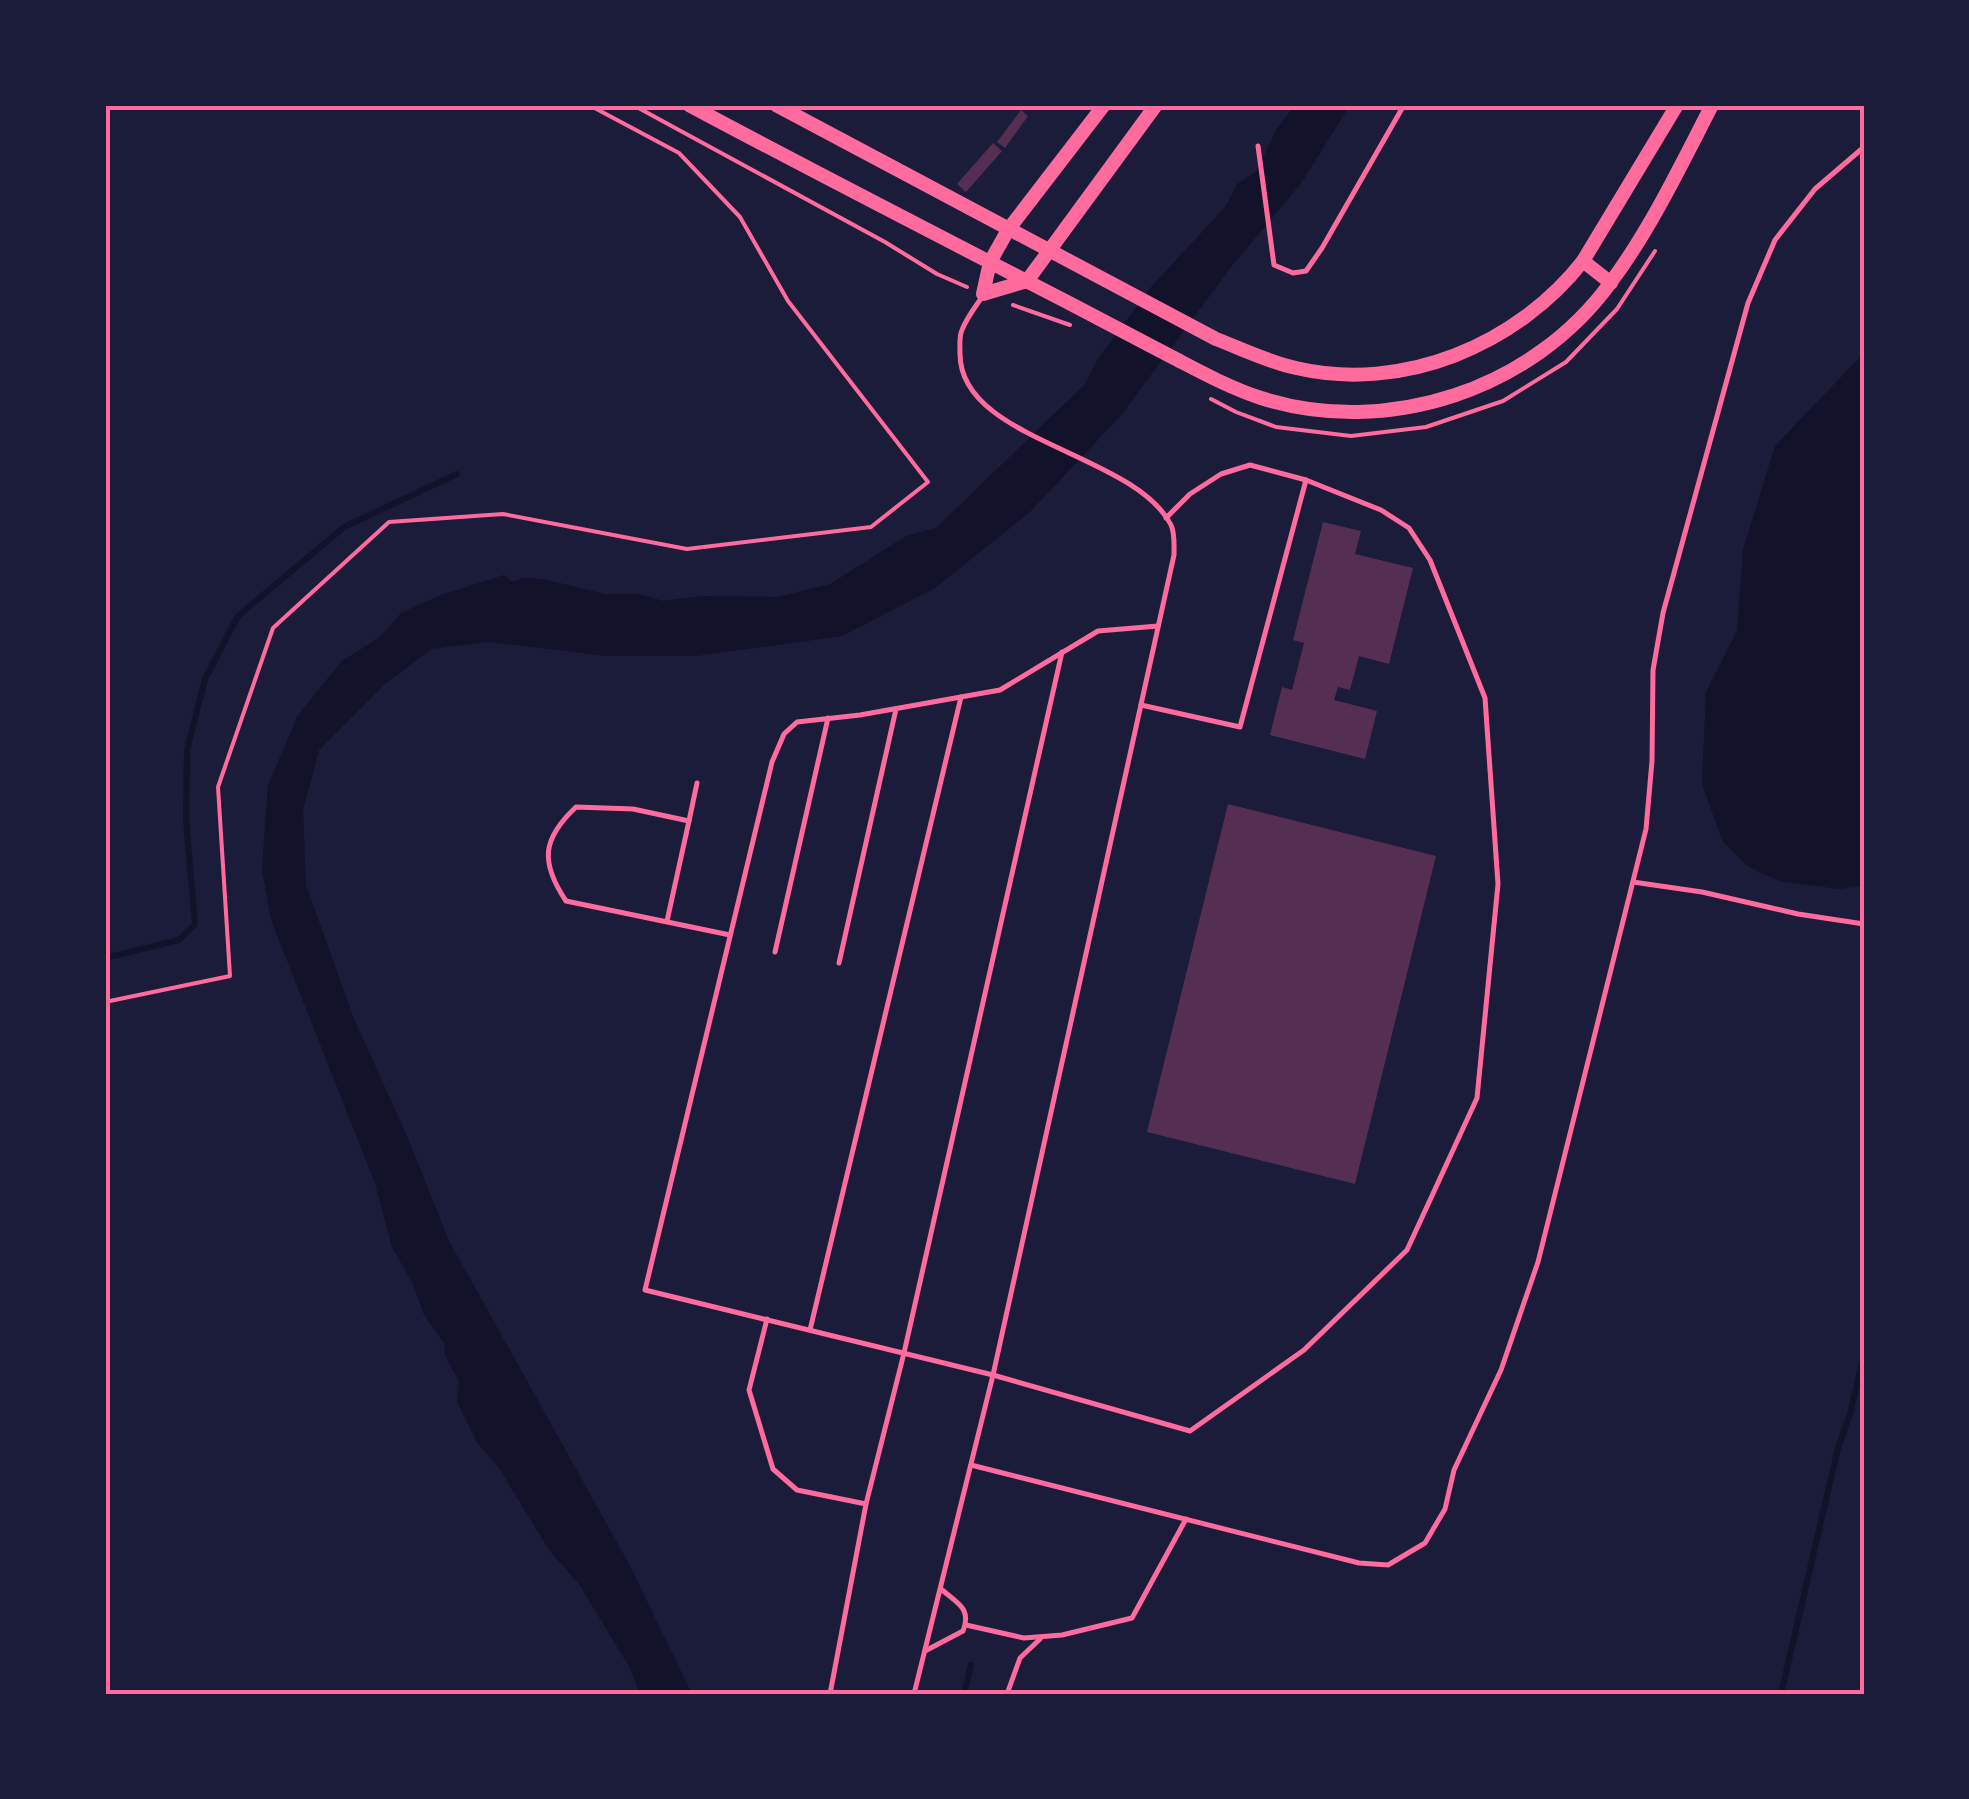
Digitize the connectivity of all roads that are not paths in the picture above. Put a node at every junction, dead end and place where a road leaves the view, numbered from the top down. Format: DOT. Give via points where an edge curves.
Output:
graph roads {
  1 [pos="688,105"];
  2 [pos="776,105"];
  3 [pos="1104,105"];
  4 [pos="1156,105"];
  5 [pos="1404,105"];
  6 [pos="1677,105"];
  7 [pos="1712,105"];
  8 [pos="1258,146"];
  9 [pos="1864,147"];
  10 [pos="1008,230"];
  11 [pos="1050,252"];
  12 [pos="1584,261"];
  13 [pos="990,262"];
  14 [pos="1027,281"];
  15 [pos="1611,283"];
  16 [pos="983,294"];
  17 [pos="1306,480"];
  18 [pos="1166,518"];
  19 [pos="1158,626"];
  20 [pos="1062,652"];
  21 [pos="960,697"];
  22 [pos="1141,705"];
  23 [pos="896,708"];
  24 [pos="828,718"];
  25 [pos="697,783"];
  26 [pos="689,821"];
  27 [pos="1632,882"];
  28 [pos="667,921"];
  29 [pos="1864,924"];
  30 [pos="730,934"];
  31 [pos="775,952"];
  32 [pos="839,963"];
  33 [pos="767,1319"];
  34 [pos="810,1330"];
  35 [pos="904,1353"];
  36 [pos="993,1375"];
  37 [pos="970,1465"];
  38 [pos="866,1504"];
  39 [pos="1186,1519"];
  40 [pos="940,1589"];
  41 [pos="966,1625"];
  42 [pos="1042,1636"];
  43 [pos="925,1651"];
  44 [pos="830,1694"];
  45 [pos="914,1694"];
  46 [pos="1007,1694"];
  1 -- 13 [label="main road"];
  2 -- 10 [label="main road"];
  3 -- 10 [label="main road"];
  4 -- 11 [label="main road"];
  5 -- 8 [label="lane" via="1306,271 1274,265"];
  6 -- 12 [label="main road"];
  7 -- 15 [label="main road"];
  9 -- 27 [label="lane" via="1815,189 1775,240 1748,302 1663,613 1653,670 1646,829"];
  10 -- 11 [label="main road"];
  10 -- 13 [label="main road"];
  11 -- 12 [label="main road" via="1216,340 1324,372 1418,367 1478,346 1538,309"];
  11 -- 14 [label="main road"];
  12 -- 15 [label="main road"];
  13 -- 14 [label="main road"];
  13 -- 16 [label="main road"];
  14 -- 15 [label="main road" via="1196,370 1258,397 1321,411 1389,410 1461,394 1562,336"];
  14 -- 16 [label="main road"];
  16 -- 18 [label="lane" via="960,332 960,367 976,398 1123,480"];
  17 -- 18 [label="lane" via="1250,465 1221,474"];
  17 -- 22 [label="lane" via="1240,727"];
  17 -- 36 [label="lane" via="1409,528 1430,560 1484,698 1498,884 1477,1098 1408,1250 1304,1350 1190,1431"];
  18 -- 19 [label="lane" via="1174,555"];
  19 -- 20 [label="lane" via="1098,631"];
  19 -- 22 [label="lane"];
  20 -- 21 [label="lane" via="1000,690"];
  20 -- 35 [label="lane"];
  21 -- 23 [label="lane"];
  21 -- 34 [label="lane"];
  22 -- 36 [label="lane"];
  23 -- 24 [label="lane"];
  23 -- 32 [label="lane"];
  24 -- 30 [label="lane" via="798,722 784,734"];
  24 -- 31 [label="lane"];
  25 -- 26 [label="lane"];
  26 -- 28 [label="lane"];
  26 -- 28 [label="lane" via="633,809 576,807 547,850 552,881 566,901"];
  27 -- 29 [label="lane"];
  27 -- 39 [label="lane" via="1538,1262 1501,1370 1425,1543 1388,1566"];
  28 -- 30 [label="lane"];
  30 -- 33 [label="lane" via="645,1290"];
  33 -- 34 [label="lane"];
  33 -- 38 [label="lane" via="749,1390 773,1469 797,1490"];
  34 -- 35 [label="lane"];
  35 -- 36 [label="lane"];
  35 -- 38 [label="lane"];
  36 -- 37 [label="lane"];
  37 -- 39 [label="lane"];
  37 -- 40 [label="lane"];
  38 -- 44 [label="lane"];
  39 -- 42 [label="lane" via="1132,1618"];
  40 -- 41 [label="lane" via="964,1609"];
  40 -- 43 [label="lane"];
  41 -- 42 [label="lane"];
  41 -- 43 [label="lane"];
  42 -- 46 [label="lane" via="1020,1658"];
  43 -- 45 [label="lane"];
}
